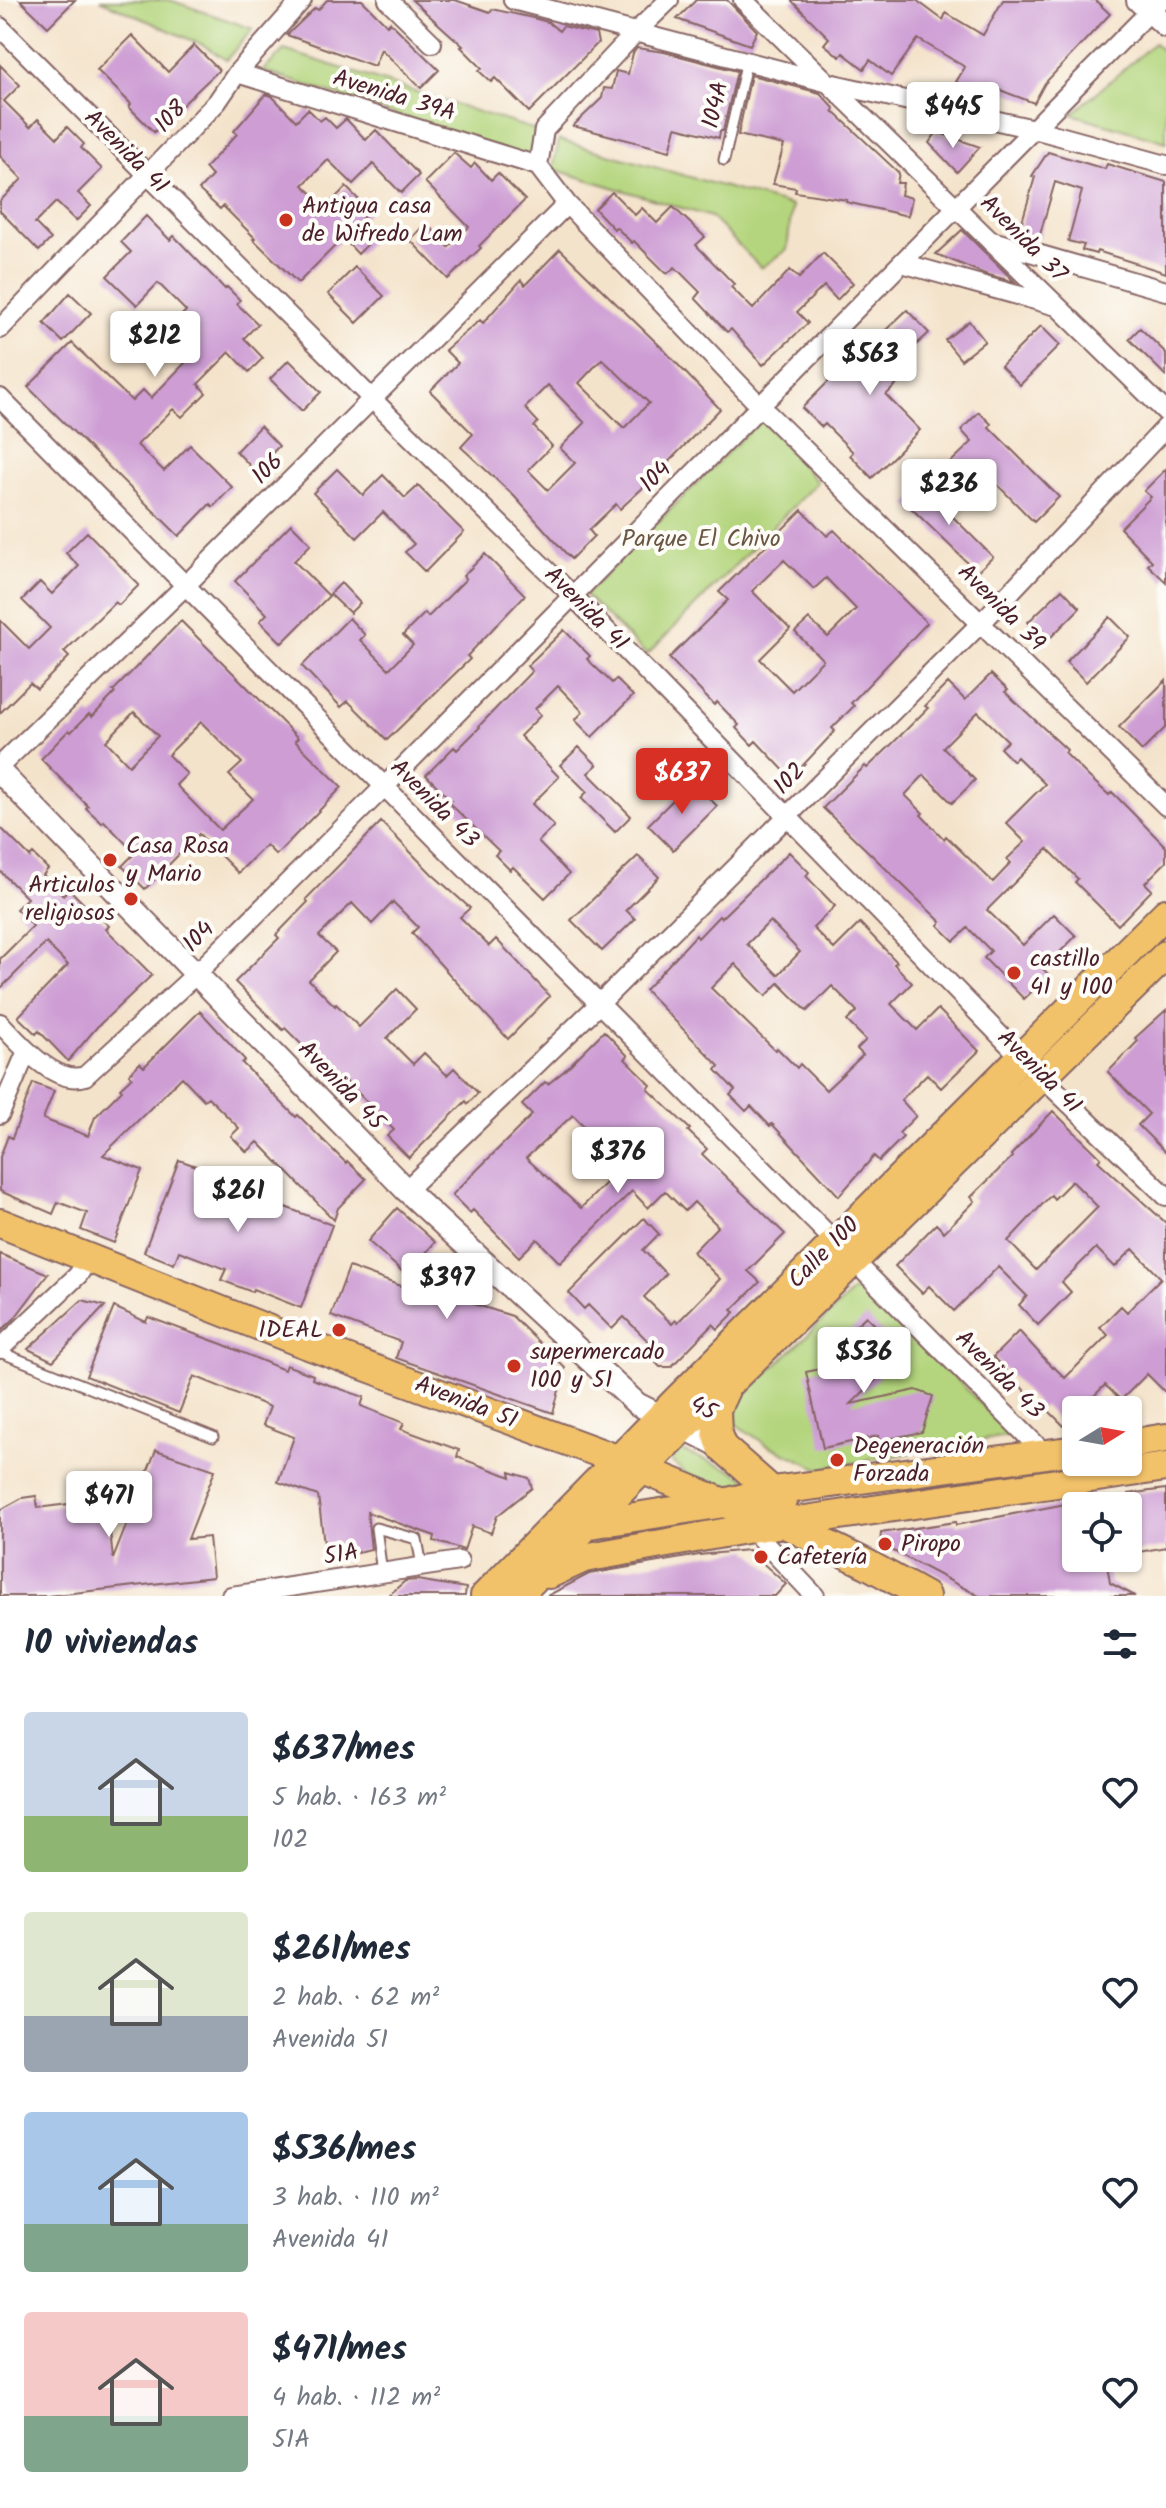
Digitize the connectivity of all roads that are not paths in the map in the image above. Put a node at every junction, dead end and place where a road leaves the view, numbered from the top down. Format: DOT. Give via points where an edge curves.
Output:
graph roads {
  1 [pos="302,0"];
  2 [pos="388,0"];
  3 [pos="513,0"];
  4 [pos="669,0"];
  5 [pos="743,0"];
  6 [pos="1154,9"];
  7 [pos="0,27"];
  8 [pos="636,32"];
  9 [pos="432,43"];
  10 [pos="747,60"];
  11 [pos="237,73"];
  12 [pos="829,83"];
  13 [pos="1034,129"];
  14 [pos="724,160"];
  15 [pos="1166,165"];
  16 [pos="538,166"];
  17 [pos="149,174"];
  18 [pos="567,204"];
  19 [pos="957,207"];
  20 [pos="988,240"];
  21 [pos="902,263"];
  22 [pos="1166,291"];
  23 [pos="1055,305"];
  24 [pos="0,329"];
  25 [pos="0,398"];
  26 [pos="372,399"];
  27 [pos="760,406"];
  28 [pos="1166,412"];
  29 [pos="1166,427"];
  30 [pos="186,585"];
  31 [pos="573,596"];
  32 [pos="982,622"];
  33 [pos="0,769"];
  34 [pos="384,787"];
  35 [pos="1166,806"];
  36 [pos="788,815"];
  37 [pos="1166,913"];
  38 [pos="1166,955"];
  39 [pos="195,975"];
  40 [pos="598,1005"];
  41 [pos="0,1023"];
  42 [pos="27,1051"];
  43 [pos="1032,1067"];
  44 [pos="0,1114"];
  45 [pos="406,1190"];
  46 [pos="1166,1196"];
  47 [pos="0,1223"];
  48 [pos="843,1252"];
  49 [pos="89,1258"];
  50 [pos="0,1351"];
  51 [pos="728,1386"];
  52 [pos="672,1423"];
  53 [pos="213,1437"];
  54 [pos="558,1438"];
  55 [pos="1165,1438"];
  56 [pos="1142,1442"];
  57 [pos="728,1451"];
  58 [pos="1062,1452"];
  59 [pos="1045,1454"];
  60 [pos="631,1465"];
  61 [pos="1166,1467"];
  62 [pos="841,1482"];
  63 [pos="772,1491"];
  64 [pos="724,1503"];
  65 [pos="896,1508"];
  66 [pos="794,1522"];
  67 [pos="588,1524"];
  68 [pos="751,1528"];
  69 [pos="548,1534"];
  70 [pos="459,1561"];
  71 [pos="867,1564"];
  72 [pos="422,1566"];
  73 [pos="382,1573"];
  74 [pos="519,1594"];
  75 [pos="231,1596"];
  76 [pos="485,1596"];
  77 [pos="815,1596"];
  78 [pos="925,1596"];
  1 -- 11 [label="street, 108"];
  2 -- 9 [label="street"];
  3 -- 8 [label="street"];
  4 -- 8 [label="street"];
  5 -- 12 [label="street, Avenida 37"];
  6 -- 13 [label="street, 104"];
  7 -- 17 [label="street, Avenida 41"];
  8 -- 10 [label="street"];
  8 -- 16 [label="street" via="544,130"];
  10 -- 12 [label="street"];
  10 -- 14 [label="lane, 104A"];
  11 -- 16 [label="street, Avenida 39A"];
  11 -- 17 [label="street, 108"];
  12 -- 13 [label="street"];
  12 -- 19 [label="street, Avenida 37"];
  13 -- 15 [label="street"];
  13 -- 19 [label="street, 104"];
  16 -- 18 [label="street, Avenida 39"];
  17 -- 24 [label="street, 108"];
  17 -- 26 [label="street, Avenida 41"];
  18 -- 26 [label="street, 106"];
  18 -- 27 [label="street, Avenida 39"];
  19 -- 20 [label="street, Avenida 37"];
  19 -- 21 [label="street, 104"];
  20 -- 22 [label="street"];
  20 -- 23 [label="street, Avenida 37"];
  21 -- 23 [label="street"];
  21 -- 27 [label="street, 104"];
  23 -- 28 [label="street, Avenida 37"];
  25 -- 30 [label="street, Avenida 43"];
  26 -- 30 [label="street, 106"];
  26 -- 31 [label="street, Avenida 41"];
  27 -- 31 [label="street, 104"];
  27 -- 32 [label="street, Avenida 39"];
  29 -- 32 [label="street, 102"];
  30 -- 33 [label="street, 106"];
  30 -- 34 [label="street, Avenida 43"];
  31 -- 34 [label="street, 104"];
  31 -- 36 [label="street, Avenida 41"];
  32 -- 35 [label="street, Avenida 39"];
  32 -- 36 [label="street, 102"];
  33 -- 39 [label="street, Avenida 45"];
  34 -- 39 [label="street, 104"];
  34 -- 40 [label="street, Avenida 43"];
  36 -- 40 [label="street, 102"];
  36 -- 43 [label="street, Avenida 41"];
  37 -- 43 [label="main road, Calle 100"];
  38 -- 43 [label="main road, Calle 100"];
  39 -- 42 [label="street, 104" via="85,1076 61,1077"];
  39 -- 45 [label="street, Avenida 45"];
  40 -- 45 [label="street, 102"];
  40 -- 48 [label="street, Avenida 43"];
  41 -- 42 [label="street"];
  42 -- 44 [label="street"];
  43 -- 46 [label="street, Avenida 41"];
  43 -- 48 [label="main road, Calle 100"];
  45 -- 52 [label="street, Avenida 45" via="637,1404"];
  47 -- 49 [label="main road, Avenida 51"];
  48 -- 51 [label="main road, Calle 100"];
  48 -- 52 [label="main road, Calle 100"];
  48 -- 59 [label="street, Avenida 43"];
  49 -- 50 [label="street"];
  49 -- 54 [label="main road, Avenida 51"];
  50 -- 53 [label="lane"];
  51 -- 52 [label="main road, Calle 100"];
  51 -- 57 [label="main road" via="716,1409 717,1434"];
  52 -- 57 [label="street, 45"];
  52 -- 60 [label="main road, Calle 100"];
  54 -- 60 [label="main road, Avenida 51"];
  54 -- 69 [label="main road" via="578,1465 581,1482"];
  55 -- 56 [label="main road"];
  57 -- 62 [label="main road" via="791,1474"];
  57 -- 63 [label="main road"];
  58 -- 59 [label="main road"];
  59 -- 62 [label="main road"];
  60 -- 64 [label="main road, Avenida 51"];
  60 -- 67 [label="main road, Calle 100"];
  60 -- 69 [label="main road, Calle 100"];
  61 -- 65 [label="main road"];
  62 -- 63 [label="main road"];
  63 -- 64 [label="main road"];
  63 -- 66 [label="main road"];
  64 -- 66 [label="main road, Avenida 51"];
  64 -- 67 [label="main road"];
  64 -- 68 [label="street"];
  65 -- 66 [label="main road"];
  65 -- 71 [label="main road" via="866,1528 861,1550"];
  66 -- 68 [label="main road"];
  66 -- 71 [label="main road, Avenida 51"];
  67 -- 69 [label="main road"];
  67 -- 74 [label="main road, Calle 100"];
  68 -- 74 [label="main road" via="584,1558"];
  68 -- 77 [label="street"];
  69 -- 76 [label="main road, Calle 100"];
  70 -- 72 [label="street, 51A"];
  71 -- 78 [label="main road, Avenida 51"];
  72 -- 73 [label="street, 51A"];
  72 -- 73 [label="lane" via="417,1539 376,1528"];
  73 -- 75 [label="street, 51A"];
}
